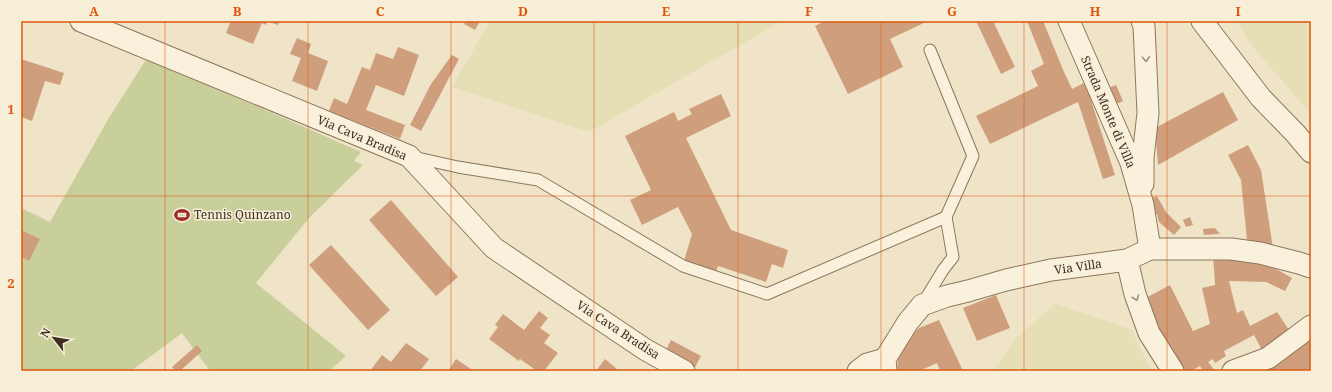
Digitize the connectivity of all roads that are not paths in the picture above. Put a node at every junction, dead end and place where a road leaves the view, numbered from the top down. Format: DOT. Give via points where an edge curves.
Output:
graph roads {
  1 [pos="81,21"];
  2 [pos="1069,21"];
  3 [pos="1142,21"];
  4 [pos="1202,21"];
  5 [pos="930,50"];
  6 [pos="1311,152"];
  7 [pos="409,156"];
  8 [pos="1143,205"];
  9 [pos="946,216"];
  10 [pos="1150,249"];
  11 [pos="1127,260"];
  12 [pos="1311,267"];
  13 [pos="922,305"];
  14 [pos="1311,326"];
  15 [pos="885,365"];
  16 [pos="684,371"];
  17 [pos="858,371"];
  18 [pos="1172,371"];
  19 [pos="1233,371"];
  1 -- 7 [label="street, Via Cava Bradisa"];
  2 -- 8 [label="street, Strada Monte di Villa" via="1131,163"];
  3 -- 8 [label="street, Strada Monte di Villa, one-way" via="1148,113 1143,158"];
  4 -- 6 [label="street" via="1261,98"];
  5 -- 9 [label="lane" via="973,156"];
  7 -- 9 [label="lane" via="538,180 683,266 768,294"];
  7 -- 16 [label="street, Via Cava Bradisa" via="494,248 646,350"];
  8 -- 10 [label="street, Strada Monte di Villa"];
  9 -- 13 [label="lane" via="953,257"];
  10 -- 11 [label="street, Via Villa"];
  10 -- 12 [label="street, Via Villa" via="1231,249 1260,253"];
  11 -- 13 [label="street, Via Villa" via="1050,270 947,296"];
  11 -- 18 [label="street, one-way" via="1135,294 1149,333"];
  13 -- 15 [label="street" via="908,322"];
  14 -- 19 [label="street" via="1268,358"];
  15 -- 17 [label="street" via="868,364"];
}
